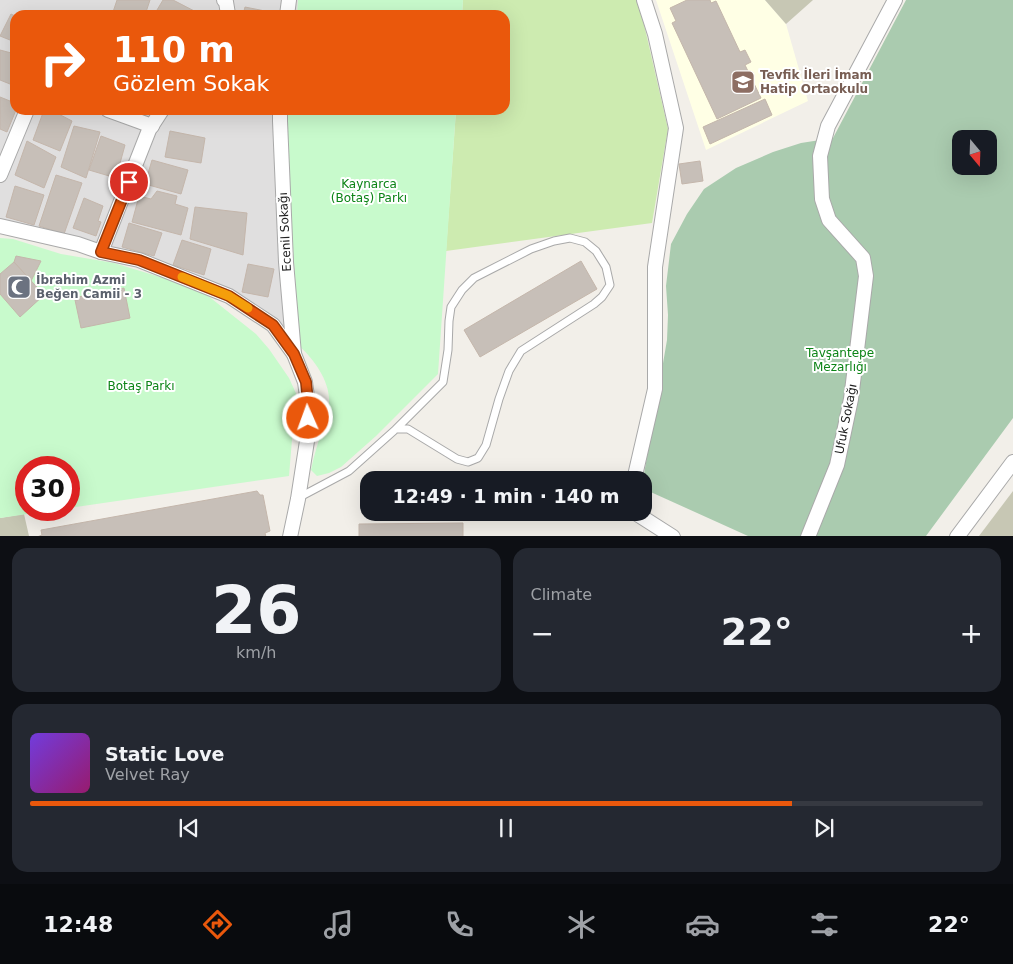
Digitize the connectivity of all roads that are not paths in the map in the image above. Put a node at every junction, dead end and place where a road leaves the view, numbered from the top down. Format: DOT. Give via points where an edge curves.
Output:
graph roads {
  1 [pos="644,0"];
  2 [pos="895,0"];
  3 [pos="25,115"];
  4 [pos="122,115"];
  5 [pos="159,115"];
  6 [pos="280,115"];
  7 [pos="152,126"];
  8 [pos="0,175"];
  9 [pos="0,226"];
  10 [pos="101,252"];
  11 [pos="294,354"];
  12 [pos="396,429"];
  13 [pos="1013,462"];
  14 [pos="636,471"];
  15 [pos="298,499"];
  16 [pos="649,521"];
  17 [pos="290,536"];
  18 [pos="673,536"];
  19 [pos="808,536"];
  20 [pos="957,536"];
  1 -- 14 [label="street" via="676,128 655,267 655,389"];
  2 -- 19 [label="street, Ufuk Sokağı" via="828,126 820,156 822,199 829,220 864,258 866,276 851,399 837,465"];
  3 -- 8 [label="street"];
  4 -- 7 [label="street"];
  5 -- 7 [label="street"];
  6 -- 11 [label="street, Ecenil Sokağı" via="286,262"];
  7 -- 10 [label="street"];
  9 -- 10 [label="street"];
  10 -- 11 [label="street" via="139,260 229,296 273,325"];
  11 -- 15 [label="street" via="306,382 309,411"];
  12 -- 12 [label="lane" via="408,429 457,459 468,462 478,458 486,445 509,371 520,351 594,304 610,285 606,266 596,251 585,242 570,238 554,241 474,278 451,307 442,382"];
  12 -- 15 [label="lane" via="349,470"];
  13 -- 20 [label="street"];
  15 -- 17 [label="street"];
  16 -- 18 [label="street"];
}
